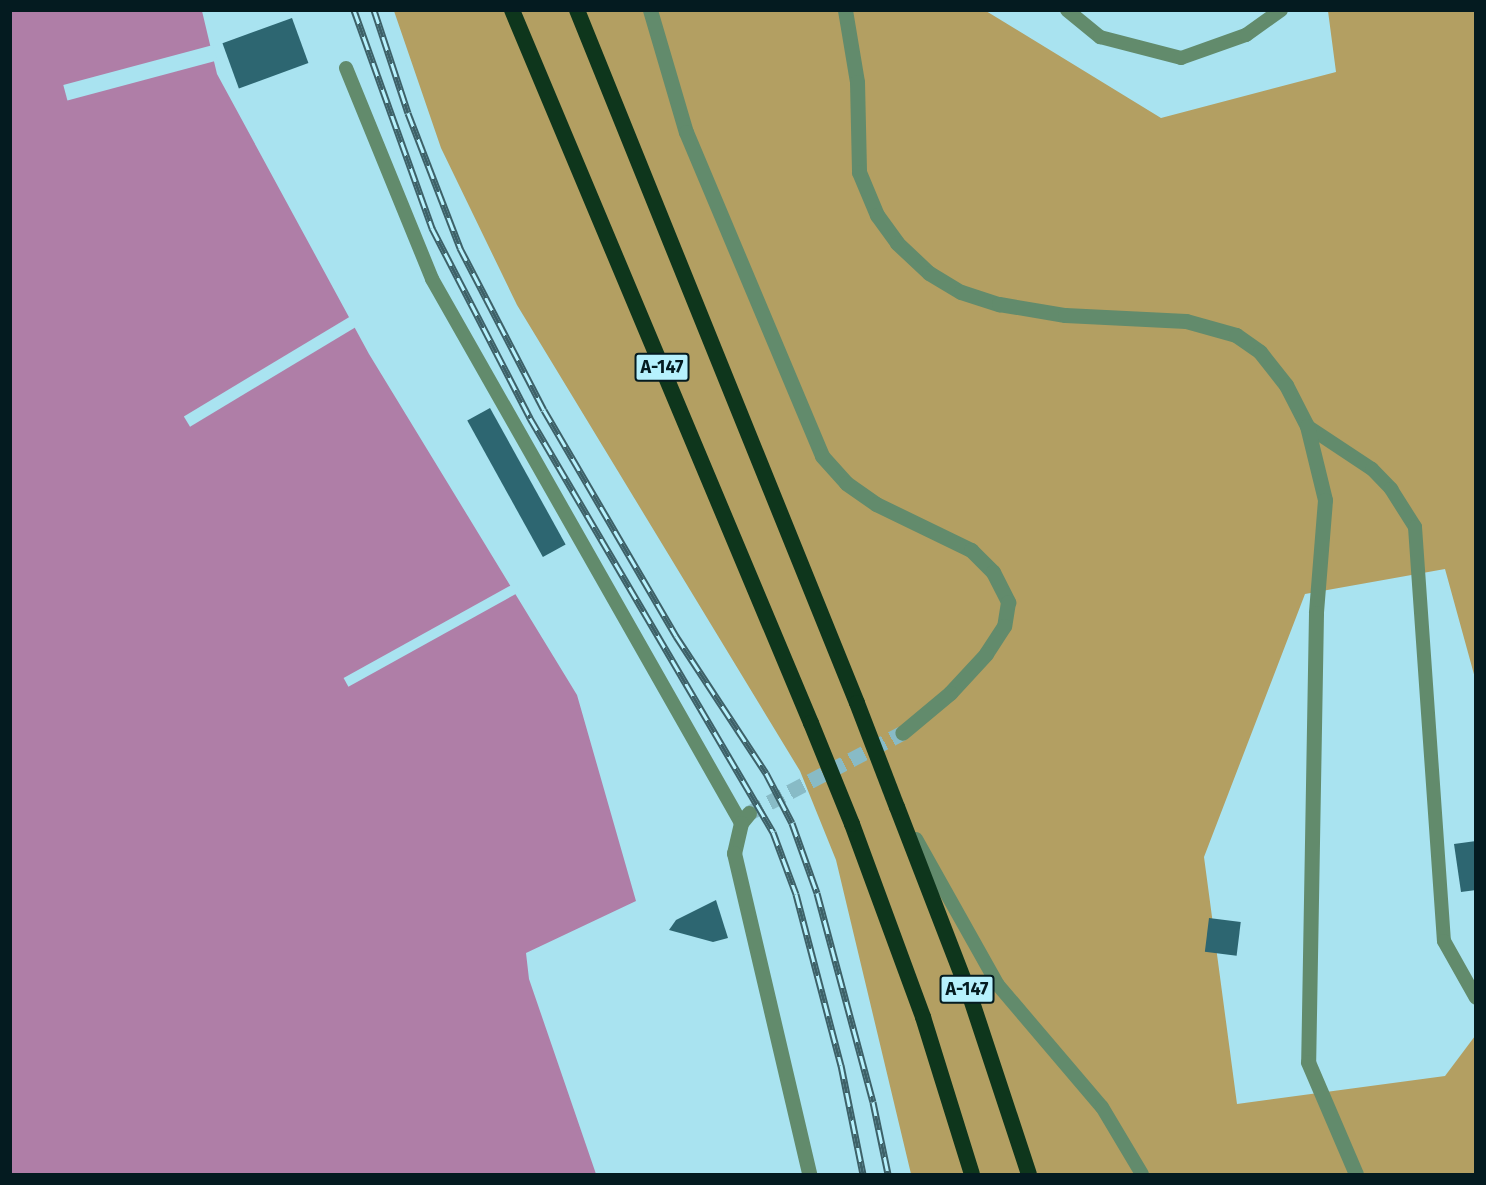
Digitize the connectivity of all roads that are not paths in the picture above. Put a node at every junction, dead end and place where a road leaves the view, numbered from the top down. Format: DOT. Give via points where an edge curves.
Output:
graph roads {
  1 [pos="512,10"];
  2 [pos="577,10"];
  3 [pos="650,10"];
  4 [pos="845,10"];
  5 [pos="1067,10"];
  6 [pos="1281,10"];
  7 [pos="346,68"];
  8 [pos="1307,426"];
  9 [pos="902,733"];
  10 [pos="897,807"];
  11 [pos="745,818"];
  12 [pos="1476,998"];
  13 [pos="809,1174"];
  14 [pos="972,1174"];
  15 [pos="1029,1174"];
  16 [pos="1142,1174"];
  17 [pos="1356,1174"];
  1 -- 14 [label="highway, А-147, bridge" via="852,824 923,1017"];
  2 -- 10 [label="highway, А-147, bridge"];
  3 -- 9 [label="street" via="686,132 822,456 846,483 876,504 971,550 993,572 1008,602 1004,626 986,654 950,693"];
  4 -- 8 [label="street" via="857,81 859,172 897,243 929,273 961,292 999,304 1065,315 1186,321 1236,335 1260,352 1280,377"];
  5 -- 6 [label="lane" via="1100,37 1181,58 1246,35"];
  7 -- 11 [label="lane" via="432,279"];
  8 -- 12 [label="lane" via="1372,469 1391,489 1415,527 1444,941"];
  8 -- 17 [label="street" via="1325,500 1316,613 1308,1062"];
  10 -- 15 [label="highway, А-147" via="970,999"];
  10 -- 16 [label="lane" via="998,985 1102,1107"];
  11 -- 13 [label="street" via="734,853"];
}
